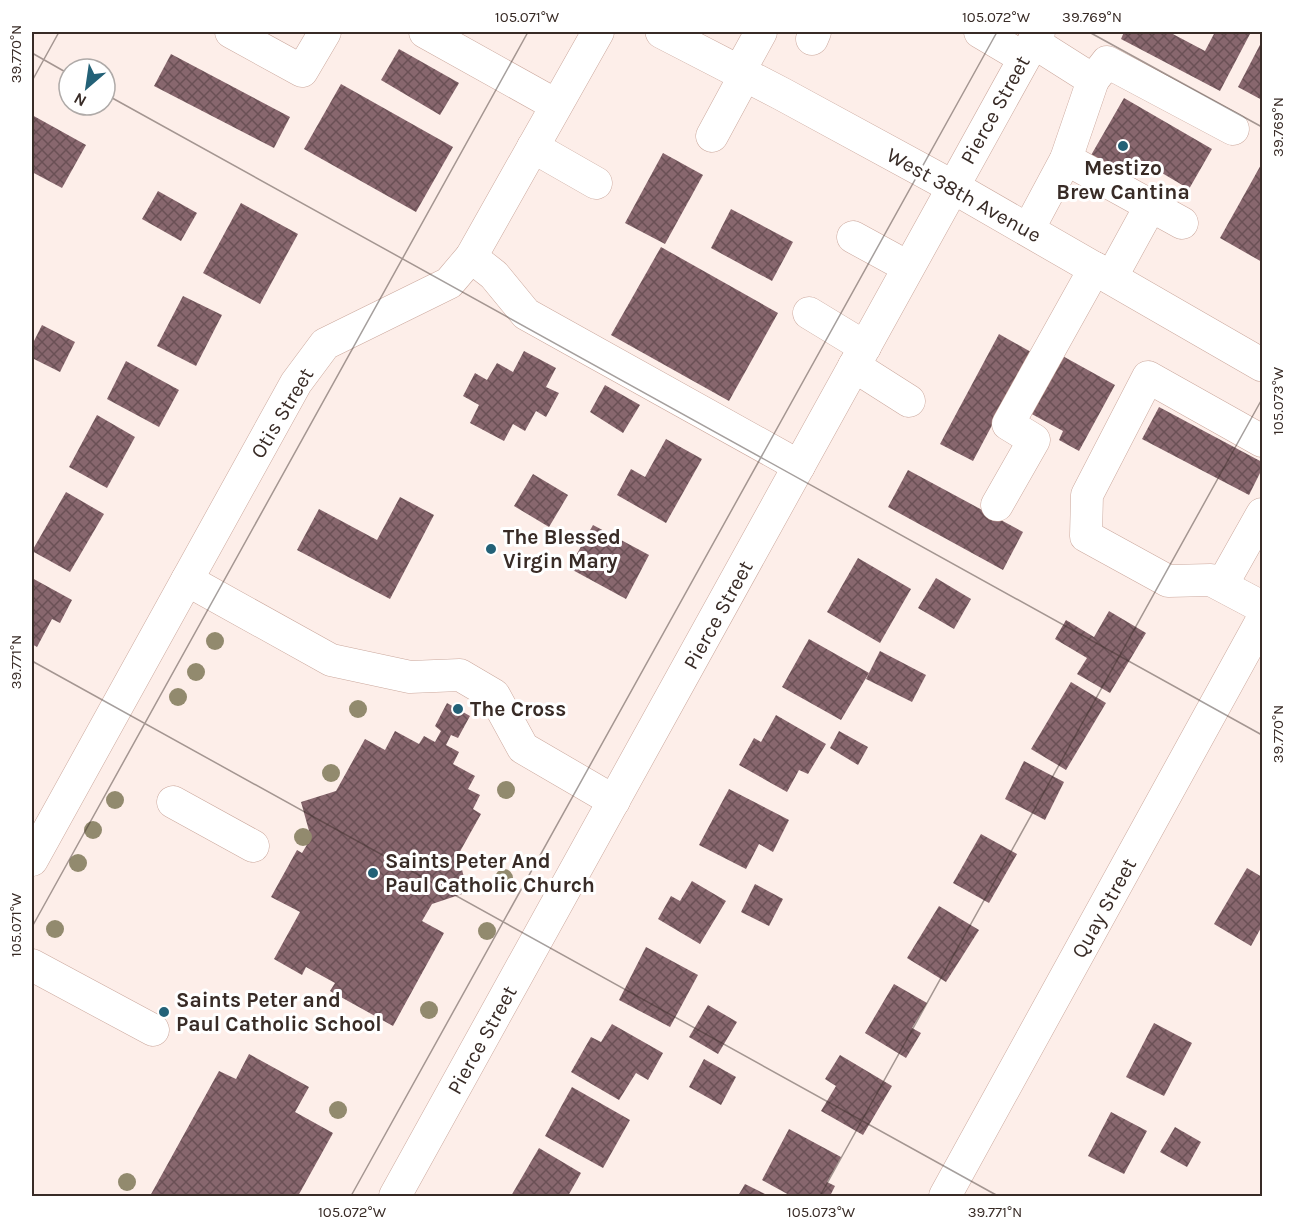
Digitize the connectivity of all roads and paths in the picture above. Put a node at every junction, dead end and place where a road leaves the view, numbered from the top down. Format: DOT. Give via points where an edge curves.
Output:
graph roads {
  1 [pos="231,32"];
  2 [pos="325,32"];
  3 [pos="425,32"];
  4 [pos="598,32"];
  5 [pos="662,32"];
  6 [pos="761,32"];
  7 [pos="980,32"];
  8 [pos="1032,44"];
  9 [pos="742,74"];
  10 [pos="1092,80"];
  11 [pos="556,105"];
  12 [pos="1233,129"];
  13 [pos="712,136"];
  14 [pos="533,147"];
  15 [pos="1066,159"];
  16 [pos="596,183"];
  17 [pos="953,187"];
  18 [pos="1151,206"];
  19 [pos="1182,223"];
  20 [pos="1028,230"];
  21 [pos="853,237"];
  22 [pos="471,257"];
  23 [pos="909,267"];
  24 [pos="1103,273"];
  25 [pos="809,313"];
  26 [pos="860,357"];
  27 [pos="1262,363"];
  28 [pos="909,401"];
  29 [pos="1259,430"];
  30 [pos="799,466"];
  31 [pos="997,505"];
  32 [pos="1263,514"];
  33 [pos="187,580"];
  34 [pos="1222,585"];
  35 [pos="1263,607"];
  36 [pos="1263,620"];
  37 [pos="614,801"];
  38 [pos="173,802"];
  39 [pos="252,846"];
  40 [pos="32,860"];
  41 [pos="32,964"];
  42 [pos="153,1030"];
  43 [pos="394,1197"];
  44 [pos="945,1197"];
  1 -- 2 [label="street" via="302,71"];
  3 -- 11 [label="street"];
  4 -- 11 [label="street, Otis Street"];
  5 -- 9 [label="main road, West 38th Avenue"];
  6 -- 9 [label="street"];
  7 -- 8 [label="street"];
  8 -- 10 [label="street"];
  8 -- 17 [label="street, Pierce Street"];
  9 -- 13 [label="street"];
  9 -- 17 [label="main road, West 38th Avenue"];
  10 -- 12 [label="street" via="1107,62"];
  10 -- 15 [label="street"];
  11 -- 14 [label="street, Otis Street"];
  14 -- 16 [label="street"];
  14 -- 22 [label="street, Otis Street"];
  15 -- 18 [label="street"];
  15 -- 20 [label="street"];
  17 -- 20 [label="main road, West 38th Avenue"];
  17 -- 23 [label="street, Pierce Street"];
  18 -- 19 [label="street"];
  18 -- 24 [label="street"];
  20 -- 24 [label="main road, West 38th Avenue"];
  21 -- 23 [label="street"];
  22 -- 30 [label="street" via="494,275 526,314"];
  22 -- 33 [label="street, Otis Street" via="449,283 325,344 296,383"];
  23 -- 26 [label="street, Pierce Street"];
  24 -- 27 [label="main road, West 38th Avenue"];
  24 -- 31 [label="street" via="1008,424 1034,440"];
  25 -- 26 [label="street"];
  26 -- 28 [label="street"];
  26 -- 30 [label="street, Pierce Street"];
  29 -- 34 [label="street" via="1148,377 1087,495 1086,536 1168,581 1211,580"];
  30 -- 37 [label="street, Pierce Street"];
  32 -- 34 [label="street"];
  33 -- 37 [label="street" via="331,660 410,677 460,675 494,695 523,748"];
  33 -- 40 [label="street, Otis Street"];
  34 -- 35 [label="street"];
  36 -- 44 [label="street, Quay Street"];
  37 -- 43 [label="street, Pierce Street"];
  38 -- 39 [label="street"];
  41 -- 42 [label="street"];
}
